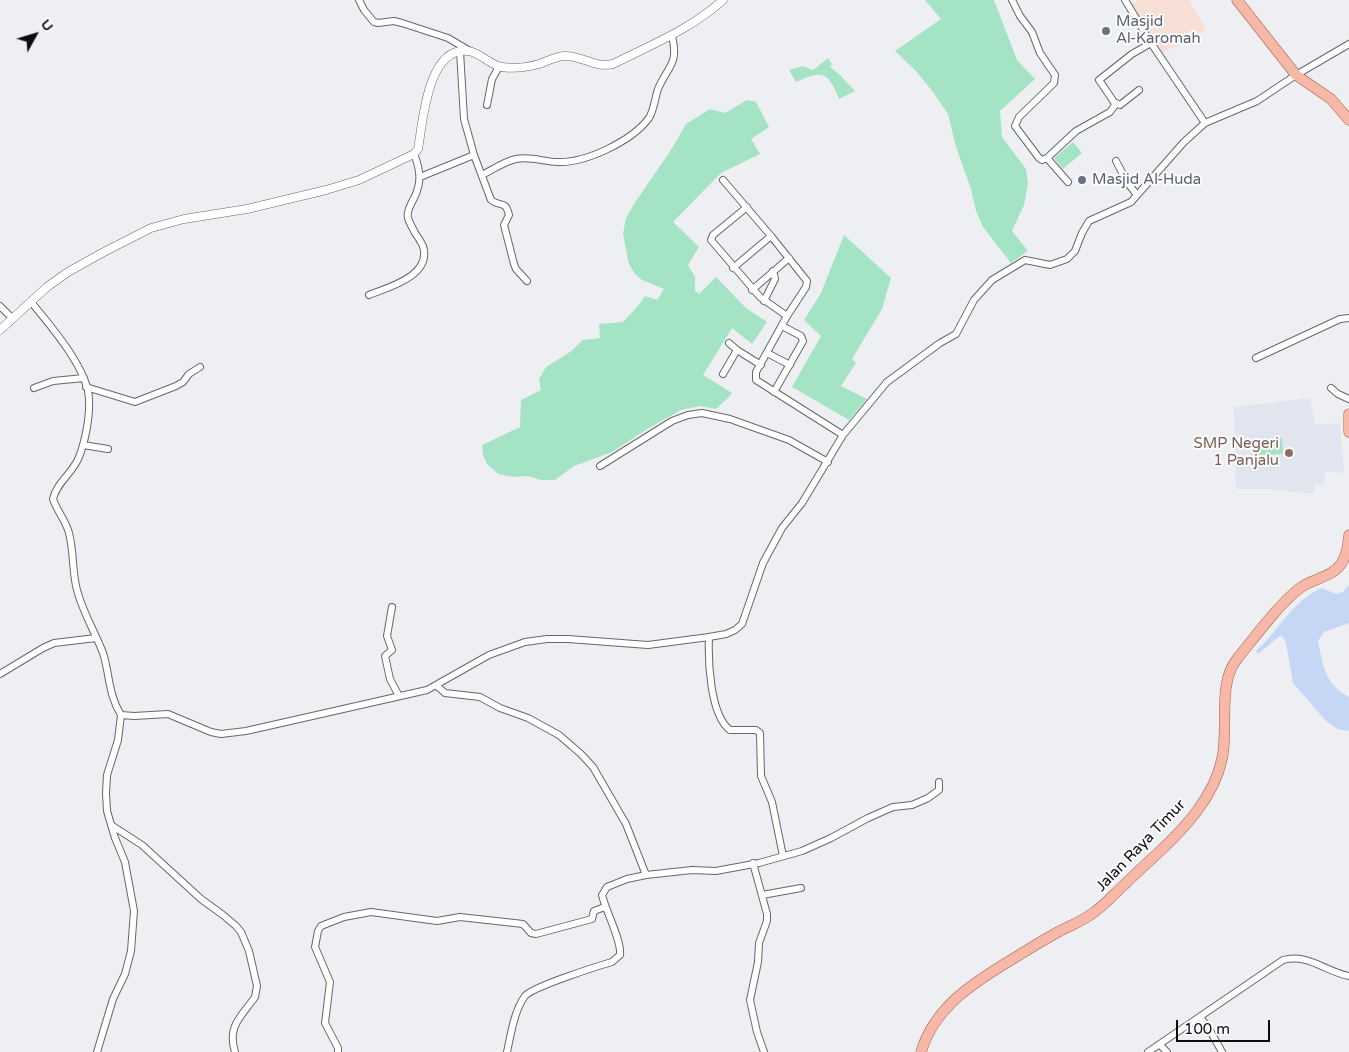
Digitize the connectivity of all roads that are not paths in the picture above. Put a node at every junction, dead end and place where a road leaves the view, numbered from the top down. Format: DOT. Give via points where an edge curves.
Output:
graph roads {
  1 [pos="359,0"];
  2 [pos="723,0"];
  3 [pos="1012,0"];
  4 [pos="1126,0"];
  5 [pos="1238,0"];
  6 [pos="669,37"];
  7 [pos="1151,43"];
  8 [pos="1349,44"];
  9 [pos="460,51"];
  10 [pos="470,51"];
  11 [pos="499,66"];
  12 [pos="1296,75"];
  13 [pos="1139,90"];
  14 [pos="1114,102"];
  15 [pos="487,105"];
  16 [pos="1349,120"];
  17 [pos="1205,123"];
  18 [pos="414,154"];
  19 [pos="474,155"];
  20 [pos="1047,158"];
  21 [pos="1116,161"];
  22 [pos="482,175"];
  23 [pos="420,177"];
  24 [pos="723,180"];
  25 [pos="1068,182"];
  26 [pos="1138,195"];
  27 [pos="746,207"];
  28 [pos="771,236"];
  29 [pos="789,258"];
  30 [pos="733,268"];
  31 [pos="773,271"];
  32 [pos="527,282"];
  33 [pos="752,290"];
  34 [pos="369,295"];
  35 [pos="764,301"];
  36 [pos="31,302"];
  37 [pos="0,306"];
  38 [pos="787,316"];
  39 [pos="12,318"];
  40 [pos="1349,318"];
  41 [pos="782,326"];
  42 [pos="0,330"];
  43 [pos="729,343"];
  44 [pos="737,350"];
  45 [pos="767,354"];
  46 [pos="1256,358"];
  47 [pos="760,365"];
  48 [pos="790,365"];
  49 [pos="200,367"];
  50 [pos="723,374"];
  51 [pos="84,378"];
  52 [pos="86,386"];
  53 [pos="34,388"];
  54 [pos="1330,388"];
  55 [pos="774,392"];
  56 [pos="1349,399"];
  57 [pos="1349,414"];
  58 [pos="1349,432"];
  59 [pos="843,435"];
  60 [pos="83,445"];
  61 [pos="108,449"];
  62 [pos="828,462"];
  63 [pos="600,466"];
  64 [pos="1349,535"];
  65 [pos="392,608"];
  66 [pos="709,637"];
  67 [pos="96,638"];
  68 [pos="0,674"];
  69 [pos="437,686"];
  70 [pos="400,696"];
  71 [pos="121,715"];
  72 [pos="939,782"];
  73 [pos="111,825"];
  74 [pos="783,856"];
  75 [pos="753,863"];
  76 [pos="646,875"];
  77 [pos="802,888"];
  78 [pos="762,895"];
  79 [pos="605,907"];
  80 [pos="1349,976"];
  81 [pos="1200,1017"];
  82 [pos="1160,1044"];
  83 [pos="97,1052"];
  84 [pos="235,1052"];
  85 [pos="338,1052"];
  86 [pos="507,1052"];
  87 [pos="764,1052"];
  88 [pos="921,1052"];
  89 [pos="1148,1052"];
  90 [pos="1166,1052"];
  91 [pos="1222,1052"];
  1 -- 10 [label="street" via="378,24 402,23 448,38"];
  2 -- 6 [label="street"];
  3 -- 20 [label="street" via="1055,75 1054,83 1015,122 1039,158"];
  4 -- 7 [label="street"];
  5 -- 12 [label="main road"];
  6 -- 11 [label="street" via="613,64 602,66 564,56 517,68"];
  6 -- 22 [label="street" via="675,51 674,61 659,87 650,116 620,143 580,160 516,159"];
  7 -- 14 [label="street" via="1099,80"];
  7 -- 17 [label="street"];
  8 -- 12 [label="street"];
  9 -- 10 [label="street"];
  9 -- 18 [label="street" via="449,56 436,72 426,99 418,150"];
  9 -- 19 [label="street" via="464,119"];
  10 -- 11 [label="street"];
  11 -- 15 [label="street" via="492,79"];
  12 -- 16 [label="main road" via="1331,99"];
  12 -- 17 [label="street" via="1257,101"];
  13 -- 14 [label="street" via="1121,105"];
  14 -- 20 [label="street" via="1110,112 1076,131"];
  17 -- 26 [label="street"];
  18 -- 23 [label="street"];
  18 -- 36 [label="street" via="359,180 326,190 151,228 68,272"];
  19 -- 22 [label="street"];
  19 -- 23 [label="street"];
  20 -- 25 [label="street"];
  21 -- 26 [label="street" via="1126,182"];
  22 -- 32 [label="street" via="491,200 507,208 509,215 504,225 514,264"];
  23 -- 34 [label="street" via="418,190 407,213 423,247 423,261 409,278"];
  24 -- 27 [label="street"];
  26 -- 59 [label="street" via="1127,204 1090,221 1075,251 1064,261 1050,265 1025,260 992,280 974,300 956,334 887,382"];
  27 -- 28 [label="street"];
  27 -- 30 [label="street" via="711,238"];
  28 -- 29 [label="street"];
  28 -- 30 [label="street"];
  29 -- 31 [label="street"];
  29 -- 38 [label="street" via="807,284"];
  30 -- 33 [label="street"];
  31 -- 33 [label="street"];
  31 -- 35 [label="street" via="775,279"];
  33 -- 35 [label="street"];
  35 -- 38 [label="street"];
  36 -- 39 [label="street"];
  36 -- 51 [label="street" via="73,357"];
  37 -- 39 [label="street"];
  38 -- 41 [label="street"];
  39 -- 42 [label="street"];
  40 -- 46 [label="street" via="1340,319"];
  41 -- 45 [label="street"];
  41 -- 48 [label="street" via="803,338"];
  43 -- 44 [label="street"];
  44 -- 47 [label="street"];
  44 -- 50 [label="street"];
  45 -- 47 [label="street"];
  45 -- 48 [label="street"];
  47 -- 55 [label="street" via="756,380"];
  48 -- 55 [label="street"];
  49 -- 52 [label="street" via="179,384 135,402"];
  51 -- 52 [label="street"];
  51 -- 53 [label="street" via="53,381"];
  52 -- 60 [label="street" via="90,400"];
  54 -- 56 [label="street"];
  55 -- 59 [label="street"];
  57 -- 58 [label="main road"];
  59 -- 62 [label="street"];
  60 -- 61 [label="street"];
  60 -- 67 [label="street" via="74,468 58,486 53,499 66,523 76,590"];
  62 -- 63 [label="street" via="790,440 702,413 672,421"];
  62 -- 66 [label="street" via="782,528 763,563 742,624 735,630"];
  64 -- 88 [label="main road, Jalan Raya Timur" via="1348,546 1335,571 1298,589 1235,662 1226,684 1222,759 1213,786 1186,824 1092,914 976,981 934,1023"];
  65 -- 70 [label="street" via="388,636 392,650 385,656 390,679"];
  66 -- 69 [label="street" via="648,645 568,639 525,642 489,655"];
  66 -- 74 [label="street" via="713,694 724,724 730,730 756,730 760,733 761,776 772,802"];
  67 -- 68 [label="street" via="54,643"];
  67 -- 71 [label="street" via="105,661 111,693"];
  69 -- 70 [label="street"];
  69 -- 76 [label="street" via="445,693 480,697 528,718 559,736 581,754 593,767 626,824"];
  70 -- 71 [label="street" via="232,734 212,732 168,714"];
  71 -- 73 [label="street" via="106,785"];
  72 -- 74 [label="street" via="939,790 928,798 887,810 802,851"];
  73 -- 83 [label="street" via="125,862 134,911 127,967 113,999"];
  73 -- 84 [label="street" via="142,845 179,881 241,932 257,986 255,997 232,1030"];
  74 -- 75 [label="street"];
  75 -- 76 [label="street" via="716,871"];
  75 -- 78 [label="street"];
  76 -- 79 [label="street" via="607,887 602,893"];
  77 -- 78 [label="street"];
  78 -- 87 [label="street" via="767,921 759,943 750,1000"];
  79 -- 85 [label="street" via="594,911 592,919 536,934 524,924 460,917 437,921 376,912 324,924 318,931 316,950 330,982 325,1023"];
  79 -- 86 [label="street" via="620,955 612,962 526,994"];
  80 -- 81 [label="street" via="1316,963 1290,958"];
  81 -- 82 [label="street"];
  81 -- 91 [label="street"];
  82 -- 89 [label="street"];
  82 -- 90 [label="street"];
}
